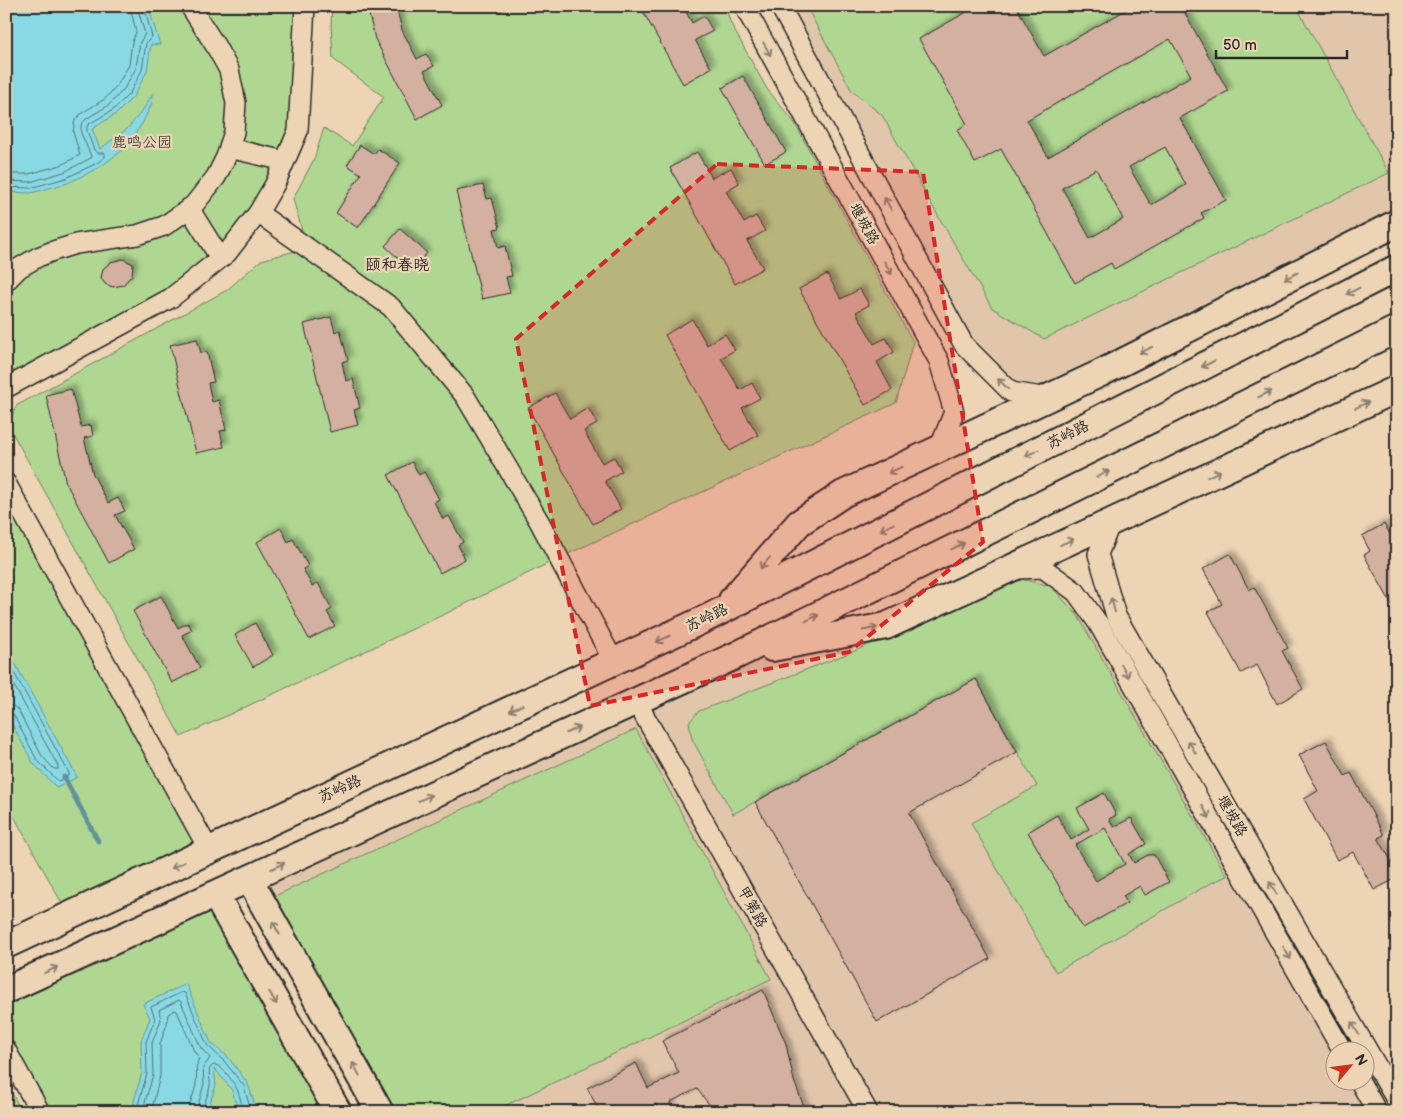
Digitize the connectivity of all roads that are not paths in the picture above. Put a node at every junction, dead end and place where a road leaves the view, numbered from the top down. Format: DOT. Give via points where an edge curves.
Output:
graph roads {
  1 [pos="190,6"];
  2 [pos="304,6"];
  3 [pos="744,6"];
  4 [pos="780,6"];
  5 [pos="229,148"];
  6 [pos="285,162"];
  7 [pos="189,208"];
  8 [pos="258,213"];
  9 [pos="1397,223"];
  10 [pos="220,258"];
  11 [pos="1397,268"];
  12 [pos="6,281"];
  13 [pos="1397,329"];
  14 [pos="6,388"];
  15 [pos="1397,389"];
  16 [pos="1048,398"];
  17 [pos="939,449"];
  18 [pos="6,482"];
  19 [pos="1111,522"];
  20 [pos="1006,570"];
  21 [pos="707,618"];
  22 [pos="737,655"];
  23 [pos="614,662"];
  24 [pos="636,701"];
  25 [pos="209,850"];
  26 [pos="249,879"];
  27 [pos="215,894"];
  28 [pos="6,945"];
  29 [pos="6,990"];
  30 [pos="1336,1040"];
  31 [pos="6,1050"];
  32 [pos="1365,1090"];
  33 [pos="1397,1101"];
  34 [pos="40,1112"];
  35 [pos="338,1112"];
  36 [pos="380,1112"];
  37 [pos="868,1112"];
  38 [pos="1377,1112"];
  1 -- 5 [label="street" via="228,70 236,103"];
  2 -- 6 [label="street" via="298,131"];
  3 -- 17 [label="street, 堰坡路, one-way" via="939,360 954,412"];
  16 -- 4 [label="street, 堰坡路, one-way" via="1011,392 964,345"];
  5 -- 6 [label="street"];
  5 -- 7 [label="street" via="216,177"];
  6 -- 8 [label="street"];
  7 -- 10 [label="street"];
  7 -- 12 [label="street" via="164,226 137,235 76,244 53,251 19,268"];
  8 -- 10 [label="street"];
  8 -- 23 [label="street" via="391,307 465,396 539,521"];
  9 -- 16 [label="main road, one-way"];
  10 -- 14 [label="street" via="171,298"];
  11 -- 21 [label="main road, 苏岭路, one-way"];
  22 -- 13 [label="main road, one-way"];
  19 -- 15 [label="main road, one-way"];
  16 -- 17 [label="main road"];
  17 -- 21 [label="main road, one-way" via="843,494 799,523 729,604"];
  18 -- 25 [label="street"];
  20 -- 19 [label="main road, one-way"];
  33 -- 19 [label="street, 堰坡路, one-way" via="1116,616 1098,554"];
  22 -- 20 [label="main road, one-way" via="886,626"];
  20 -- 30 [label="street, 堰坡路, one-way" via="1043,568 1082,600"];
  21 -- 23 [label="main road, 苏岭路, one-way"];
  22 -- 24 [label="main road"];
  23 -- 25 [label="main road, 苏岭路, one-way"];
  26 -- 24 [label="main road, one-way"];
  24 -- 37 [label="street, 甲第路"];
  25 -- 28 [label="main road, 苏岭路, one-way"];
  26 -- 27 [label="main road"];
  36 -- 26 [label="main road, one-way"];
  29 -- 27 [label="main road, one-way"];
  27 -- 35 [label="main road, one-way"];
  31 -- 34 [label="street"];
  32 -- 38 [label="street"];
}
